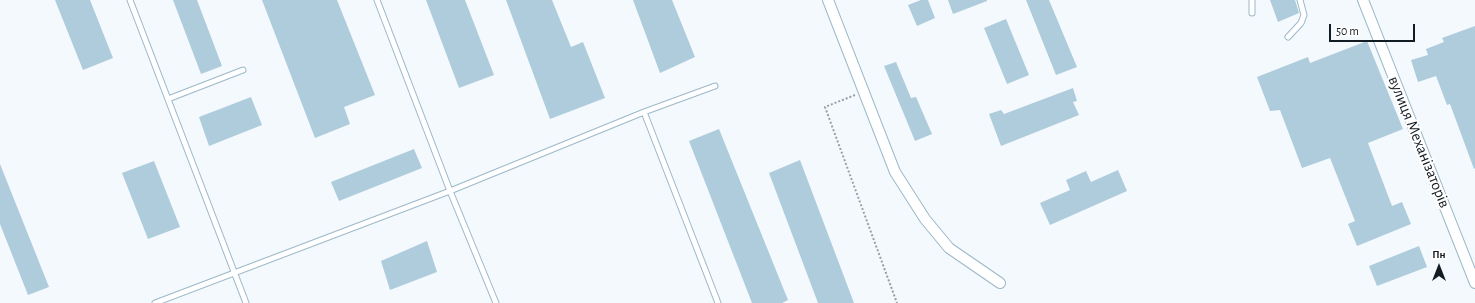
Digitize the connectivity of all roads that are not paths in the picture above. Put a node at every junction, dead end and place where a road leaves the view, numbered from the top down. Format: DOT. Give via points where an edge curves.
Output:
graph roads {
  1 [pos="130,0"];
  2 [pos="377,0"];
  3 [pos="828,0"];
  4 [pos="1252,0"];
  5 [pos="1300,0"];
  6 [pos="1363,0"];
  7 [pos="1252,13"];
  8 [pos="1288,37"];
  9 [pos="243,70"];
  10 [pos="715,86"];
  11 [pos="168,99"];
  12 [pos="644,112"];
  13 [pos="450,191"];
  14 [pos="234,272"];
  15 [pos="1000,283"];
  16 [pos="1475,283"];
  17 [pos="155,303"];
  18 [pos="246,303"];
  19 [pos="496,303"];
  20 [pos="718,303"];
  1 -- 11 [label="lane"];
  2 -- 13 [label="lane"];
  3 -- 15 [label="street" via="895,172 925,219 948,248"];
  4 -- 7 [label="lane"];
  5 -- 8 [label="lane" via="1304,15 1301,23"];
  6 -- 16 [label="street, вулиця Механізаторів"];
  9 -- 11 [label="lane"];
  10 -- 12 [label="lane"];
  11 -- 14 [label="lane"];
  12 -- 13 [label="lane"];
  12 -- 20 [label="lane"];
  13 -- 14 [label="lane"];
  13 -- 19 [label="lane"];
  14 -- 17 [label="lane"];
  14 -- 18 [label="lane"];
}
